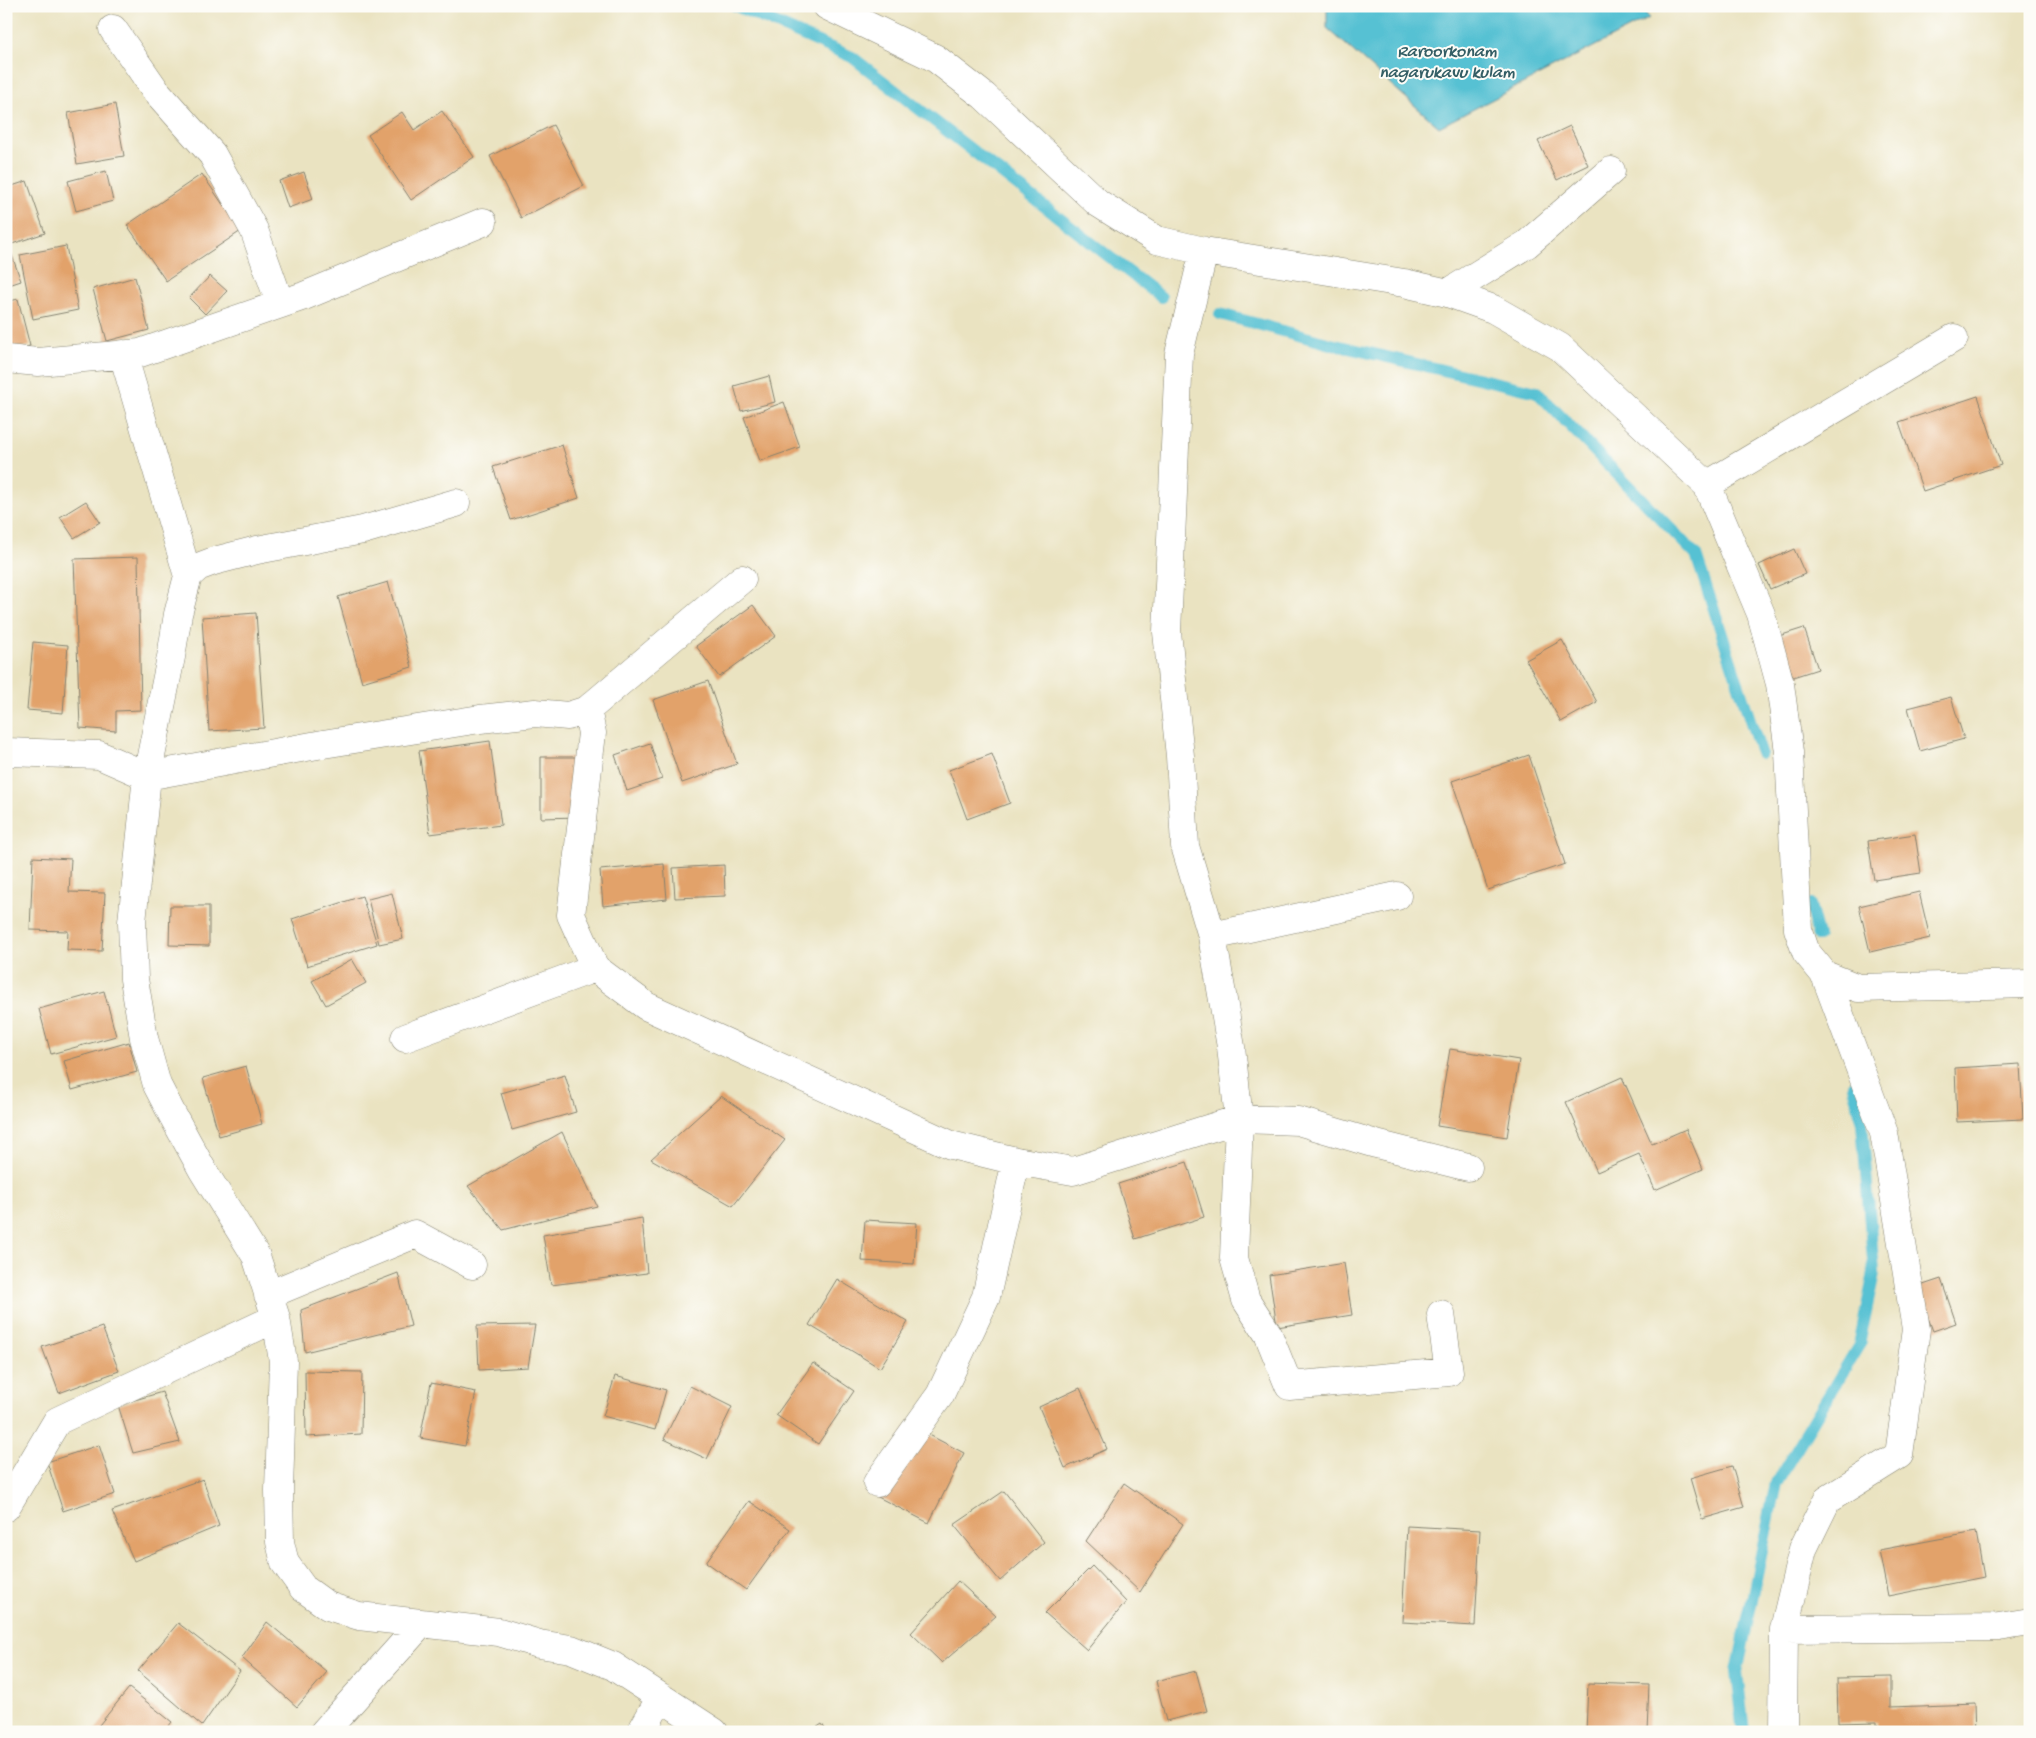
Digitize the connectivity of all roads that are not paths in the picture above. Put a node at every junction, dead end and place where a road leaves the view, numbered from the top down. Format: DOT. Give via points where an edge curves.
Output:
graph roads {
  1 [pos="827,6"];
  2 [pos="113,29"];
  3 [pos="1612,171"];
  4 [pos="483,222"];
  5 [pos="1204,251"];
  6 [pos="1448,293"];
  7 [pos="280,303"];
  8 [pos="1954,338"];
  9 [pos="123,354"];
  10 [pos="6,358"];
  11 [pos="1707,485"];
  12 [pos="456,503"];
  13 [pos="188,576"];
  14 [pos="742,579"];
  15 [pos="587,710"];
  16 [pos="6,752"];
  17 [pos="147,776"];
  18 [pos="1397,896"];
  19 [pos="1212,936"];
  20 [pos="596,968"];
  21 [pos="1825,975"];
  22 [pos="2030,984"];
  23 [pos="405,1038"];
  24 [pos="1239,1119"];
  25 [pos="1016,1161"];
  26 [pos="1468,1167"];
  27 [pos="472,1265"];
  28 [pos="272,1307"];
  29 [pos="1441,1314"];
  30 [pos="877,1483"];
  31 [pos="6,1507"];
  32 [pos="2030,1622"];
  33 [pos="421,1624"];
  34 [pos="1784,1629"];
  35 [pos="661,1697"];
  36 [pos="324,1732"];
  37 [pos="641,1732"];
  38 [pos="714,1732"];
  39 [pos="1782,1732"];
  1 -- 5 [label="street" via="935,58 984,96 1098,203 1157,240"];
  2 -- 7 [label="street" via="156,91 212,154 254,230"];
  3 -- 6 [label="street" via="1527,244"];
  4 -- 7 [label="street"];
  5 -- 6 [label="street"];
  5 -- 19 [label="street" via="1179,354 1167,632 1180,756 1185,846"];
  6 -- 11 [label="street" via="1493,309 1560,347"];
  7 -- 9 [label="street" via="140,353"];
  8 -- 11 [label="street"];
  9 -- 10 [label="street" via="38,362"];
  9 -- 13 [label="street"];
  11 -- 21 [label="street" via="1761,614 1780,684 1789,752 1798,929 1806,952"];
  12 -- 13 [label="street" via="363,530 214,560"];
  13 -- 17 [label="street"];
  14 -- 15 [label="street"];
  15 -- 17 [label="street" via="568,716 534,713 480,719"];
  15 -- 20 [label="street" via="592,733 572,915"];
  16 -- 17 [label="street" via="99,755"];
  17 -- 28 [label="street" via="132,922 134,979 144,1038 157,1085 202,1169 256,1256"];
  18 -- 19 [label="street"];
  19 -- 24 [label="street"];
  20 -- 23 [label="street"];
  20 -- 25 [label="street" via="646,1006 881,1114 951,1144"];
  21 -- 22 [label="street" via="1858,988"];
  21 -- 34 [label="street" via="1884,1133 1916,1330 1899,1454 1827,1500 1802,1549"];
  24 -- 25 [label="street" via="1073,1171"];
  24 -- 26 [label="street" via="1298,1121"];
  24 -- 29 [label="street" via="1234,1258 1246,1300 1268,1334 1289,1386 1449,1372"];
  25 -- 30 [label="street" via="986,1296 940,1395"];
  27 -- 28 [label="street" via="415,1234"];
  28 -- 31 [label="street" via="57,1421"];
  28 -- 33 [label="street" via="282,1361 279,1490 280,1542 285,1563 303,1588 328,1606 359,1616"];
  32 -- 34 [label="street" via="1999,1627"];
  33 -- 35 [label="street" via="499,1632 571,1649 613,1666"];
  33 -- 36 [label="street"];
  34 -- 39 [label="street"];
  35 -- 37 [label="street"];
  35 -- 38 [label="street"];
}
